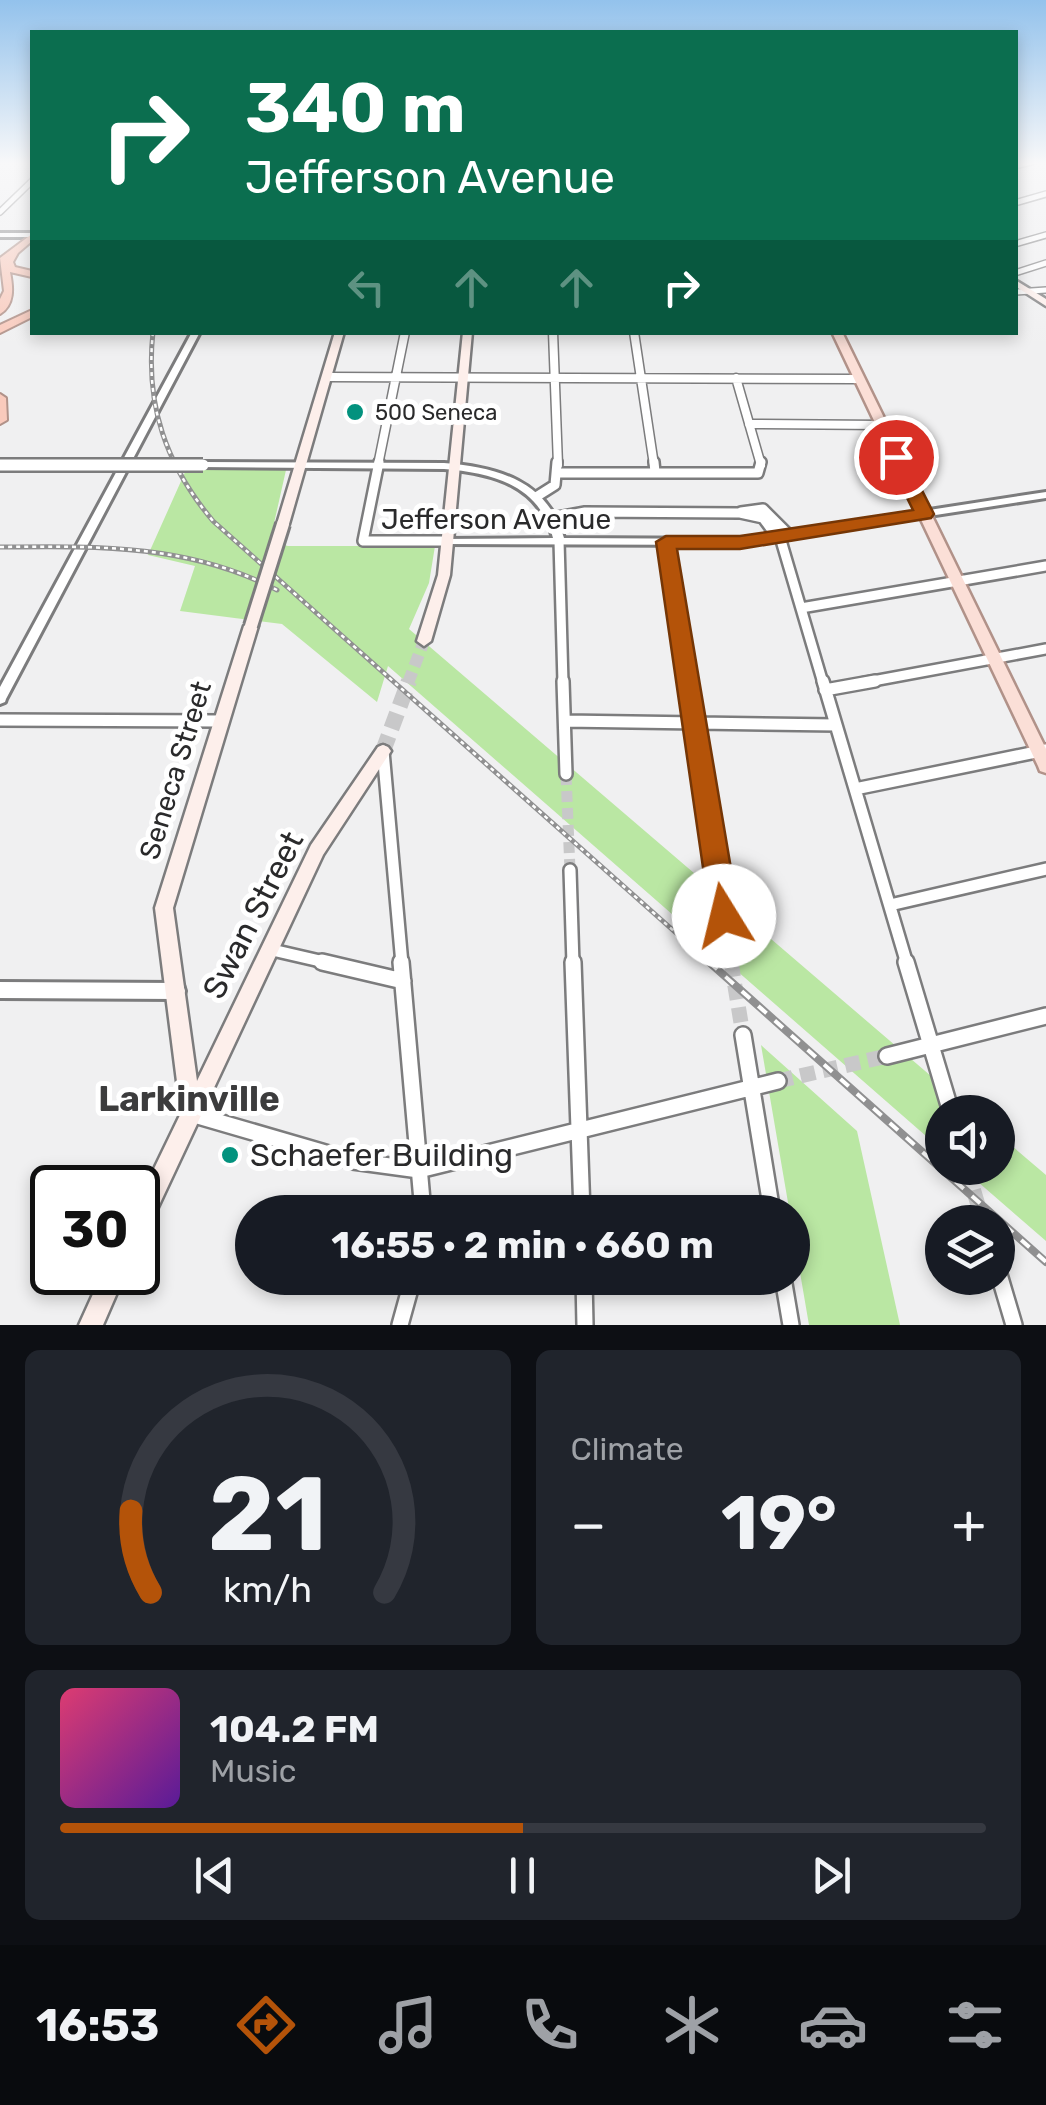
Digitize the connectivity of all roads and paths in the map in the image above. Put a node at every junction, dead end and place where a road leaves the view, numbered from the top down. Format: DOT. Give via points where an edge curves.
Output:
graph roads {
  1 [pos="3,235"];
  2 [pos="1046,235"];
  3 [pos="29,241"];
  4 [pos="1018,243"];
  5 [pos="1046,263"];
  6 [pos="1018,272"];
  7 [pos="30,274"];
  8 [pos="1018,275"];
  9 [pos="1018,284"];
  10 [pos="1018,292"];
  11 [pos="1029,292"];
  12 [pos="1044,292"];
  13 [pos="1046,304"];
  14 [pos="30,310"];
  15 [pos="30,311"];
  16 [pos="0,312"];
  17 [pos="0,329"];
  18 [pos="194,335"];
  19 [pos="339,335"];
  20 [pos="404,335"];
  21 [pos="468,335"];
  22 [pos="553,335"];
  23 [pos="634,335"];
  24 [pos="838,335"];
  25 [pos="463,376"];
  26 [pos="328,377"];
  27 [pos="396,377"];
  28 [pos="554,377"];
  29 [pos="641,378"];
  30 [pos="736,378"];
  31 [pos="859,379"];
  32 [pos="0,398"];
  33 [pos="0,420"];
  34 [pos="749,424"];
  35 [pos="881,425"];
  36 [pos="0,464"];
  37 [pos="301,465"];
  38 [pos="378,466"];
  39 [pos="455,466"];
  40 [pos="558,472"];
  41 [pos="654,472"];
  42 [pos="1046,496"];
  43 [pos="536,497"];
  44 [pos="924,514"];
  45 [pos="552,518"];
  46 [pos="782,536"];
  47 [pos="448,541"];
  48 [pos="559,542"];
  49 [pos="666,542"];
  50 [pos="1046,566"];
  51 [pos="958,581"];
  52 [pos="801,608"];
  53 [pos="424,641"];
  54 [pos="1046,649"];
  55 [pos="993,658"];
  56 [pos="825,690"];
  57 [pos="0,699"];
  58 [pos="0,720"];
  59 [pos="222,721"];
  60 [pos="565,722"];
  61 [pos="695,724"];
  62 [pos="836,724"];
  63 [pos="384,752"];
  64 [pos="1043,756"];
  65 [pos="566,774"];
  66 [pos="855,789"];
  67 [pos="1046,869"];
  68 [pos="570,870"];
  69 [pos="890,905"];
  70 [pos="724,916"];
  71 [pos="267,949"];
  72 [pos="403,981"];
  73 [pos="0,990"];
  74 [pos="177,991"];
  75 [pos="1046,1016"];
  76 [pos="743,1035"];
  77 [pos="931,1045"];
  78 [pos="887,1056"];
  79 [pos="778,1081"];
  80 [pos="751,1087"];
  81 [pos="946,1095"];
  82 [pos="192,1114"];
  83 [pos="579,1130"];
  84 [pos="419,1170"];
  85 [pos="160,1180"];
  86 [pos="421,1195"];
  87 [pos="581,1195"];
  88 [pos="769,1195"];
  89 [pos="105,1295"];
  90 [pos="408,1295"];
  91 [pos="585,1295"];
  92 [pos="786,1295"];
  93 [pos="1005,1295"];
  94 [pos="91,1325"];
  95 [pos="400,1325"];
  96 [pos="586,1325"];
  97 [pos="791,1325"];
  98 [pos="1014,1325"];
  1 -- 3 [label="highway"];
  2 -- 4 [label="street"];
  3 -- 7 [label="highway" via="8,262 14,271"];
  3 -- 16 [label="highway" via="2,261 10,291"];
  5 -- 6 [label="street"];
  8 -- 12 [label="main road"];
  9 -- 11 [label="main road"];
  10 -- 11 [label="street"];
  11 -- 12 [label="street"];
  11 -- 13 [label="main road"];
  14 -- 17 [label="highway"];
  15 -- 17 [label="highway"];
  18 -- 57 [label="street"];
  19 -- 26 [label="main road, Seneca Street"];
  20 -- 27 [label="street"];
  21 -- 25 [label="main road"];
  22 -- 28 [label="street"];
  23 -- 29 [label="street"];
  24 -- 31 [label="main road"];
  25 -- 27 [label="street"];
  25 -- 28 [label="street"];
  25 -- 39 [label="main road"];
  26 -- 27 [label="street"];
  26 -- 37 [label="main road, Seneca Street"];
  27 -- 38 [label="street"];
  28 -- 29 [label="street"];
  28 -- 40 [label="street"];
  29 -- 30 [label="street"];
  29 -- 41 [label="street"];
  30 -- 31 [label="street"];
  30 -- 34 [label="street"];
  31 -- 35 [label="main road"];
  32 -- 33 [label="highway"];
  34 -- 35 [label="street"];
  34 -- 41 [label="street" via="762,467 758,473"];
  35 -- 44 [label="main road"];
  36 -- 37 [label="street, bridge"];
  37 -- 38 [label="street"];
  37 -- 59 [label="main road, Seneca Street, bridge"];
  38 -- 39 [label="street"];
  38 -- 47 [label="street, Jefferson Avenue" via="363,541"];
  39 -- 43 [label="street" via="503,477"];
  39 -- 47 [label="main road"];
  40 -- 41 [label="street"];
  40 -- 43 [label="street" via="555,485"];
  42 -- 44 [label="street, Jefferson Avenue"];
  43 -- 45 [label="street"];
  44 -- 46 [label="street, Jefferson Avenue"];
  44 -- 51 [label="main road"];
  45 -- 46 [label="street" via="589,512 740,513 764,518"];
  45 -- 48 [label="street"];
  46 -- 49 [label="street, Jefferson Avenue"];
  46 -- 52 [label="street"];
  47 -- 48 [label="street, Jefferson Avenue"];
  47 -- 53 [label="main road"];
  48 -- 49 [label="street, Jefferson Avenue"];
  48 -- 60 [label="street"];
  49 -- 61 [label="street"];
  50 -- 51 [label="street"];
  51 -- 52 [label="street"];
  51 -- 55 [label="main road"];
  52 -- 56 [label="street"];
  54 -- 55 [label="street"];
  55 -- 56 [label="street"];
  55 -- 64 [label="main road"];
  56 -- 62 [label="street"];
  58 -- 59 [label="street"];
  59 -- 74 [label="main road, Seneca Street" via="164,908"];
  60 -- 61 [label="street"];
  60 -- 65 [label="street"];
  61 -- 62 [label="street"];
  61 -- 70 [label="street"];
  62 -- 66 [label="street"];
  63 -- 71 [label="main road, Swan Street" via="317,850"];
  63 -- 72 [label="street"];
  64 -- 66 [label="street"];
  66 -- 69 [label="street"];
  67 -- 69 [label="street"];
  68 -- 83 [label="street"];
  69 -- 77 [label="street"];
  71 -- 72 [label="street"];
  71 -- 82 [label="main road, Swan Street"];
  72 -- 84 [label="street"];
  73 -- 74 [label="street"];
  74 -- 82 [label="main road, Seneca Street"];
  75 -- 77 [label="street"];
  76 -- 80 [label="street"];
  77 -- 78 [label="street"];
  77 -- 81 [label="street"];
  79 -- 80 [label="street"];
  80 -- 83 [label="street"];
  80 -- 88 [label="street"];
  82 -- 84 [label="street" via="353,1161"];
  82 -- 85 [label="main road"];
  83 -- 84 [label="street"];
  83 -- 87 [label="street"];
  84 -- 86 [label="street"];
  89 -- 94 [label="main road"];
  90 -- 95 [label="street"];
  91 -- 96 [label="street"];
  92 -- 97 [label="street"];
  93 -- 98 [label="street"];
}
